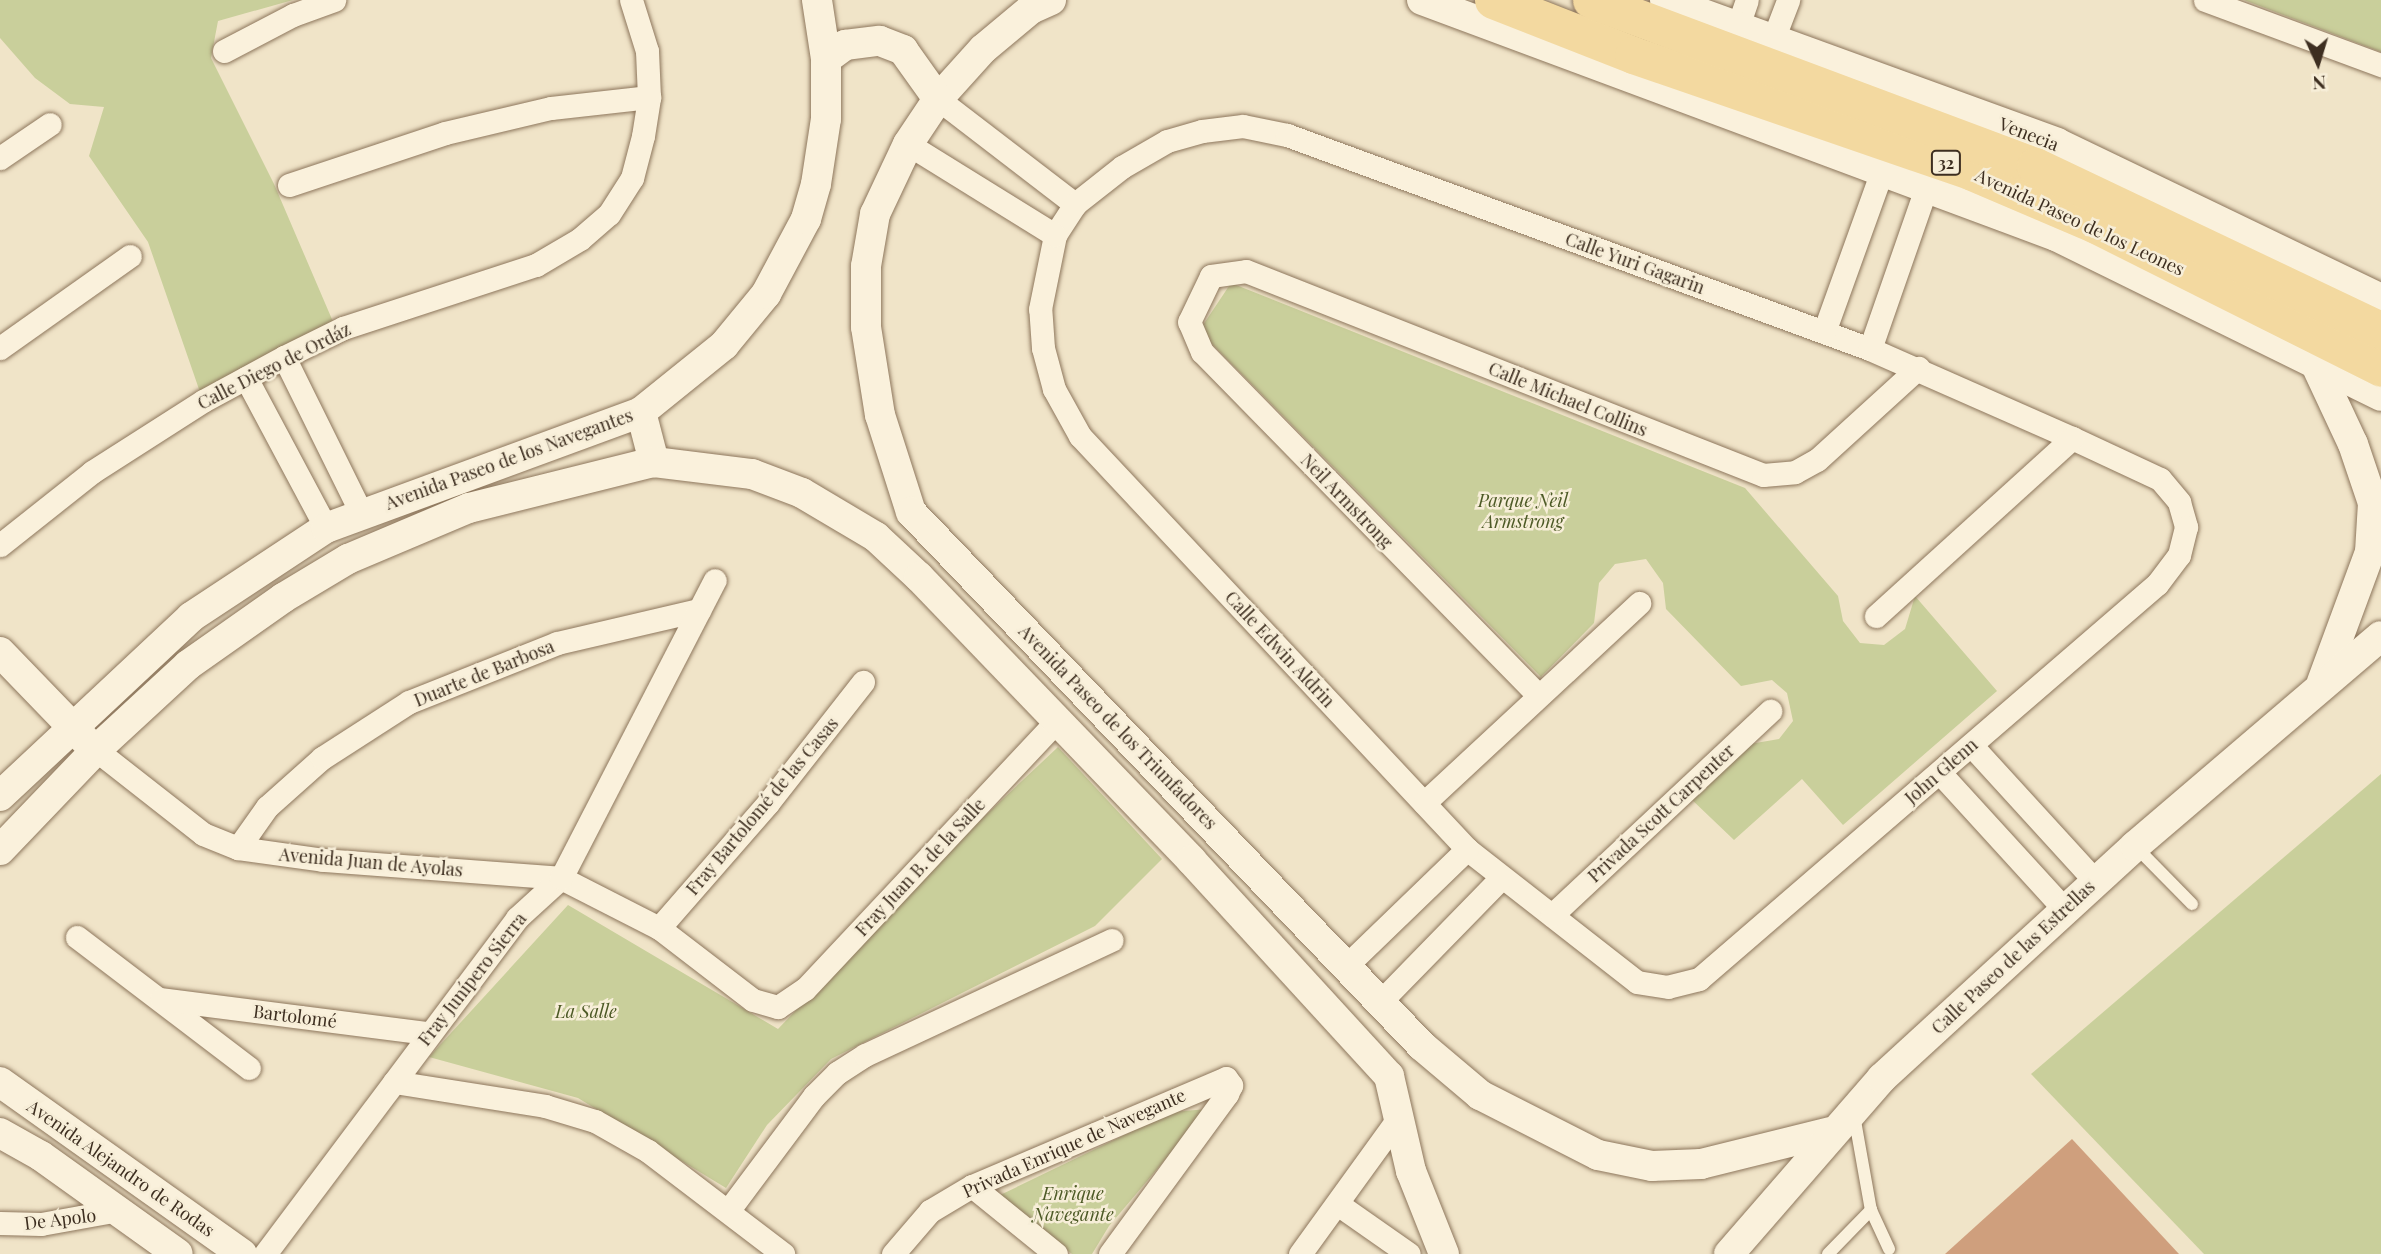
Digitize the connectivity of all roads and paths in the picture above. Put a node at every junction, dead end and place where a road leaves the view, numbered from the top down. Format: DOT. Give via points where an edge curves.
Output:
graph roads {
  1 [pos="334,0"];
  2 [pos="631,0"];
  3 [pos="817,0"];
  4 [pos="1051,0"];
  5 [pos="1422,0"];
  6 [pos="1493,0"];
  7 [pos="1591,0"];
  8 [pos="1618,0"];
  9 [pos="1665,0"];
  10 [pos="1788,0"];
  11 [pos="2205,0"];
  12 [pos="1735,15"];
  13 [pos="1774,37"];
  14 [pos="1524,39"];
  15 [pos="224,51"];
  16 [pos="1640,57"];
  17 [pos="826,59"];
  18 [pos="2381,65"];
  19 [pos="649,97"];
  20 [pos="938,99"];
  21 [pos="50,124"];
  22 [pos="1768,128"];
  23 [pos="908,144"];
  24 [pos="0,158"];
  25 [pos="1882,171"];
  26 [pos="289,185"];
  27 [pos="1926,188"];
  28 [pos="1065,219"];
  29 [pos="130,256"];
  30 [pos="1199,293"];
  31 [pos="2381,299"];
  32 [pos="2381,330"];
  33 [pos="1824,332"];
  34 [pos="0,348"];
  35 [pos="1870,349"];
  36 [pos="284,357"];
  37 [pos="2315,363"];
  38 [pos="1918,368"];
  39 [pos="2381,368"];
  40 [pos="246,378"];
  41 [pos="2381,396"];
  42 [pos="641,412"];
  43 [pos="2072,438"];
  44 [pos="653,462"];
  45 [pos="360,512"];
  46 [pos="911,512"];
  47 [pos="2377,513"];
  48 [pos="2186,527"];
  49 [pos="326,528"];
  50 [pos="876,537"];
  51 [pos="0,545"];
  52 [pos="715,580"];
  53 [pos="2370,590"];
  54 [pos="1639,603"];
  55 [pos="699,610"];
  56 [pos="1876,616"];
  57 [pos="2381,636"];
  58 [pos="0,652"];
  59 [pos="863,682"];
  60 [pos="2322,684"];
  61 [pos="1538,695"];
  62 [pos="1770,711"];
  63 [pos="1057,721"];
  64 [pos="70,726"];
  65 [pos="1971,745"];
  66 [pos="96,750"];
  67 [pos="1940,773"];
  68 [pos="0,796"];
  69 [pos="1424,803"];
  70 [pos="2135,846"];
  71 [pos="238,848"];
  72 [pos="1467,849"];
  73 [pos="0,850"];
  74 [pos="561,878"];
  75 [pos="1500,878"];
  76 [pos="2095,881"];
  77 [pos="2192,904"];
  78 [pos="2064,909"];
  79 [pos="1552,915"];
  80 [pos="659,928"];
  81 [pos="76,937"];
  82 [pos="1112,940"];
  83 [pos="1347,965"];
  84 [pos="1668,987"];
  85 [pos="161,999"];
  86 [pos="1381,1001"];
  87 [pos="778,1007"];
  88 [pos="428,1033"];
  89 [pos="1422,1046"];
  90 [pos="249,1068"];
  91 [pos="1390,1076"];
  92 [pos="0,1082"];
  93 [pos="394,1082"];
  94 [pos="1854,1108"];
  95 [pos="1400,1116"];
  96 [pos="1830,1132"];
  97 [pos="0,1133"];
  98 [pos="971,1186"];
  99 [pos="1339,1205"];
  100 [pos="119,1210"];
  101 [pos="1871,1210"];
  102 [pos="728,1211"];
  103 [pos="0,1223"];
  104 [pos="1889,1249"];
  105 [pos="178,1254"];
  106 [pos="242,1254"];
  107 [pos="265,1254"];
  108 [pos="783,1254"];
  109 [pos="893,1254"];
  110 [pos="1056,1254"];
  111 [pos="1110,1254"];
  112 [pos="1300,1254"];
  113 [pos="1409,1254"];
  114 [pos="1444,1254"];
  115 [pos="1729,1254"];
  116 [pos="1828,1254"];
  1 -- 15 [label="street" via="293,15"];
  2 -- 19 [label="street, Calle Diego de Ordáz" via="647,51"];
  3 -- 17 [label="street, Avenida Paseo de los Navegantes"];
  4 -- 20 [label="street, Avenida Paseo de los Triunfadores" via="1031,9 983,49"];
  5 -- 14 [label="street"];
  6 -- 16 [label="main road, Avenida Paseo de los Leones / 32"];
  7 -- 32 [label="main road, Avenida Paseo de los Leones / 32" via="2035,166"];
  8 -- 12 [label="main road"];
  9 -- 12 [label="street, Venecia"];
  10 -- 13 [label="street"];
  11 -- 18 [label="street"];
  12 -- 13 [label="street, Venecia"];
  13 -- 31 [label="street, Venecia" via="2057,144"];
  14 -- 16 [label="main road"];
  14 -- 22 [label="street"];
  16 -- 22 [label="main road"];
  16 -- 39 [label="main road, Avenida Paseo de los Leones / 32" via="1972,172 2096,225"];
  17 -- 20 [label="street" via="845,45 880,41 903,50"];
  17 -- 42 [label="street, Avenida Paseo de los Navegantes" via="823,152 806,219 766,294 724,345"];
  19 -- 26 [label="street" via="551,108 445,133"];
  19 -- 36 [label="street, Calle Diego de Ordáz" via="632,178 609,214 580,239 537,265 343,328"];
  20 -- 23 [label="street, Avenida Paseo de los Triunfadores"];
  20 -- 28 [label="street"];
  21 -- 24 [label="street"];
  22 -- 25 [label="street"];
  23 -- 28 [label="street"];
  23 -- 46 [label="street, Avenida Paseo de los Triunfadores" via="875,214 866,266 866,327 880,415"];
  25 -- 27 [label="street"];
  25 -- 33 [label="street"];
  27 -- 35 [label="street"];
  27 -- 37 [label="street" via="2056,236"];
  28 -- 33 [label="street, Calle Yuri Gagarin" via="1122,167 1167,141 1243,126 1287,135"];
  28 -- 69 [label="street, Calle Edwin Aldrin" via="1040,309 1043,348 1054,389 1080,436"];
  29 -- 34 [label="street"];
  30 -- 38 [label="street, Calle Michael Collins" via="1211,275 1246,271 1763,475 1795,472 1816,460"];
  30 -- 61 [label="street, Neil Armstrong" via="1189,322 1202,352"];
  33 -- 35 [label="street, Calle Yuri Gagarin"];
  35 -- 38 [label="street, Calle Yuri Gagarin"];
  36 -- 40 [label="street, Calle Diego de Ordáz"];
  36 -- 45 [label="street"];
  37 -- 41 [label="street"];
  37 -- 47 [label="street, Calle Paseo de las Estrellas" via="2353,444"];
  38 -- 43 [label="street, Calle Yuri Gagarin"];
  40 -- 49 [label="street"];
  40 -- 51 [label="street, Calle Diego de Ordáz" via="92,472"];
  42 -- 44 [label="street"];
  42 -- 45 [label="street, Avenida Paseo de los Navegantes"];
  43 -- 48 [label="street, Calle Yuri Gagarin" via="2160,479 2179,502"];
  43 -- 56 [label="street"];
  44 -- 50 [label="street" via="752,474 802,493"];
  44 -- 66 [label="street, Avenida Paseo de los Navegantes" via="469,508 348,559 188,665"];
  45 -- 49 [label="street, Avenida Paseo de los Navegantes"];
  46 -- 50 [label="street"];
  46 -- 83 [label="street, Avenida Paseo de los Triunfadores"];
  47 -- 53 [label="street, Calle Paseo de las Estrellas"];
  48 -- 65 [label="street, John Glenn" via="2179,555 2157,584"];
  49 -- 64 [label="street, Avenida Paseo de los Navegantes" via="191,617"];
  50 -- 63 [label="street"];
  52 -- 55 [label="street, Fray Junípero Sierra"];
  53 -- 60 [label="street, Calle Paseo de las Estrellas"];
  54 -- 61 [label="street"];
  55 -- 71 [label="street, Duarte de Barbosa" via="557,643 409,702 323,758 267,807"];
  55 -- 74 [label="street, Fray Junípero Sierra"];
  57 -- 60 [label="street, Calle Paseo de las Estrellas"];
  58 -- 64 [label="street, Avenida Juan de Ayolas"];
  59 -- 80 [label="street, Fray Bartolomé de las Casas" via="768,803"];
  60 -- 70 [label="street, Calle Paseo de las Estrellas"];
  61 -- 69 [label="street"];
  62 -- 79 [label="street, Privada Scott Carpenter"];
  63 -- 87 [label="street, Fray Juan B. de la Salle" via="805,989"];
  63 -- 91 [label="street"];
  64 -- 66 [label="street, Avenida Juan de Ayolas"];
  64 -- 68 [label="street, Avenida Paseo de los Navegantes"];
  65 -- 67 [label="street, John Glenn"];
  65 -- 76 [label="street"];
  66 -- 71 [label="street, Avenida Juan de Ayolas" via="203,834"];
  66 -- 73 [label="street, Avenida Paseo de los Navegantes"];
  67 -- 78 [label="street"];
  67 -- 84 [label="street, John Glenn" via="1699,979"];
  69 -- 72 [label="street, Calle Edwin Aldrin"];
  70 -- 76 [label="street, Calle Paseo de las Estrellas"];
  70 -- 77 [label="lane"];
  71 -- 74 [label="street, Avenida Juan de Ayolas" via="323,860"];
  72 -- 75 [label="street, Calle Edwin Aldrin"];
  72 -- 83 [label="street"];
  74 -- 80 [label="street, Avenida Juan de Ayolas"];
  74 -- 88 [label="street, Fray Junípero Sierra" via="517,918"];
  75 -- 79 [label="street, Calle Edwin Aldrin"];
  75 -- 86 [label="street"];
  76 -- 78 [label="street, Calle Paseo de las Estrellas"];
  78 -- 94 [label="street, Calle Paseo de las Estrellas"];
  79 -- 84 [label="street, Calle Edwin Aldrin" via="1637,982"];
  80 -- 87 [label="street, Avenida Juan de Ayolas" via="753,1000"];
  81 -- 85 [label="street, Bartolomé"];
  82 -- 102 [label="street" via="864,1055 837,1073 814,1096"];
  83 -- 86 [label="street, Avenida Paseo de los Triunfadores"];
  85 -- 88 [label="street, Bartolomé"];
  85 -- 90 [label="street, Bartolomé"];
  86 -- 89 [label="street, Avenida Paseo de los Triunfadores"];
  88 -- 93 [label="street, Fray Junípero Sierra"];
  89 -- 91 [label="street"];
  89 -- 96 [label="street, Avenida Paseo de los Triunfadores" via="1480,1095 1598,1155 1652,1166 1701,1164"];
  91 -- 95 [label="street"];
  92 -- 106 [label="street, Avenida Alejandro de Rodas"];
  93 -- 102 [label="street" via="545,1106 595,1121 648,1151"];
  93 -- 107 [label="street, Fray Junípero Sierra"];
  94 -- 96 [label="street, Calle Paseo de las Estrellas"];
  94 -- 101 [label="lane" via="1856,1143"];
  95 -- 99 [label="street"];
  95 -- 114 [label="street" via="1422,1207"];
  96 -- 115 [label="street, Calle Paseo de las Estrellas"];
  97 -- 100 [label="street, Avenida Alejandro de Rodas"];
  98 -- 109 [label="street, Privada Enrique de Navegante" via="930,1211"];
  98 -- 110 [label="street"];
  98 -- 111 [label="street, Privada Enrique de Navegante" via="1226,1078 1231,1085"];
  99 -- 112 [label="street"];
  99 -- 113 [label="street"];
  100 -- 103 [label="street, De Apolo" via="83,1219"];
  100 -- 105 [label="street, Avenida Alejandro de Rodas"];
  101 -- 104 [label="lane"];
  101 -- 116 [label="lane"];
  102 -- 108 [label="street"];
}
